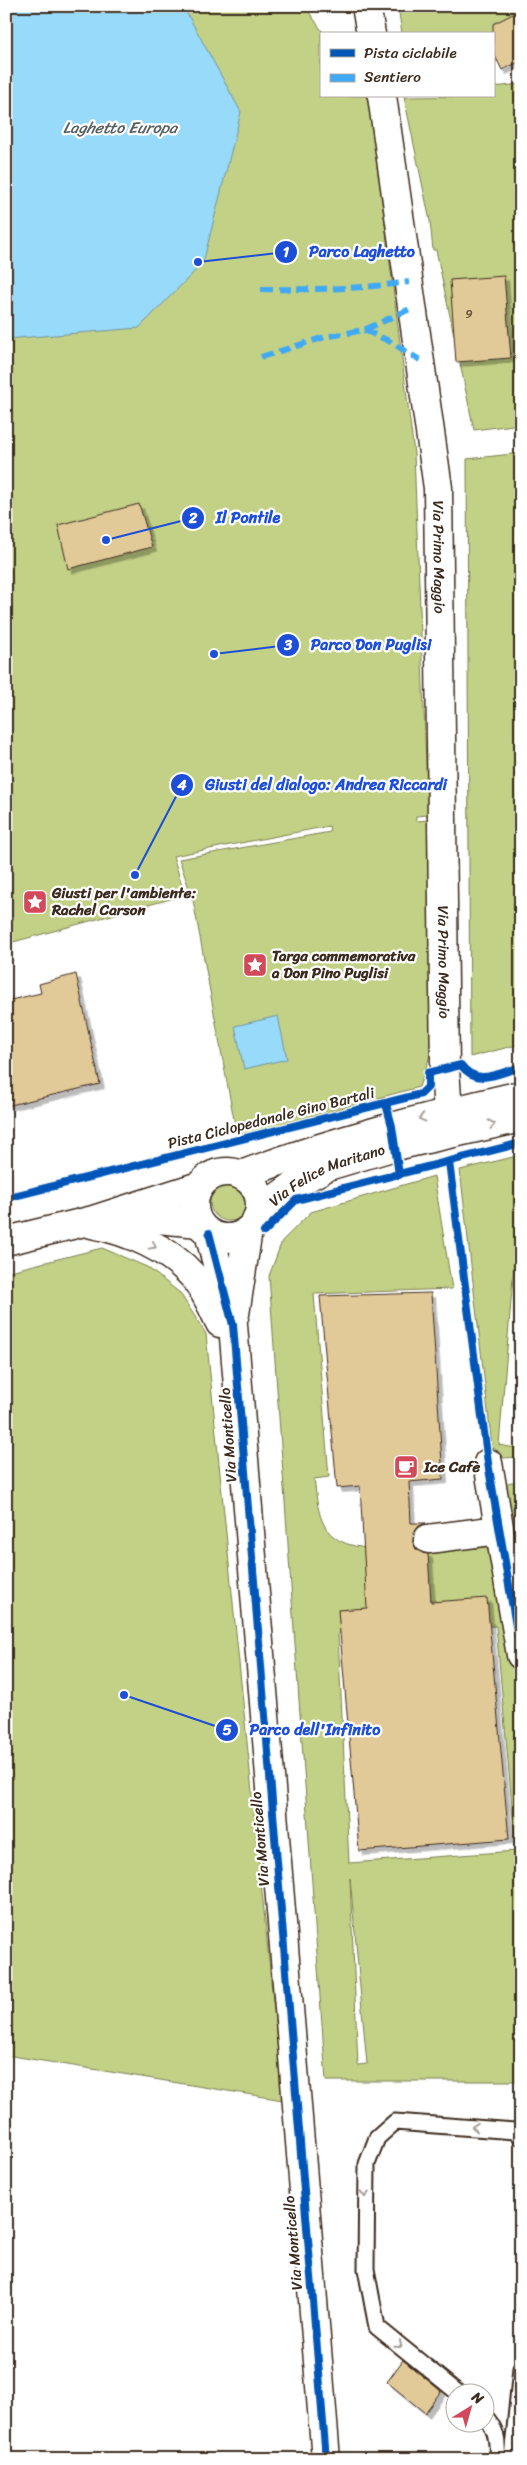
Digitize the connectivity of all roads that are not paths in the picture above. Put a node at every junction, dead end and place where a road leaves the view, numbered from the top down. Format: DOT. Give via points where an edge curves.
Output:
graph roads {
  1 [pos="366,6"];
  2 [pos="371,32"];
  3 [pos="382,98"];
  4 [pos="521,1095"];
  5 [pos="521,1118"];
  6 [pos="450,1122"];
  7 [pos="241,1175"];
  8 [pos="199,1186"];
  9 [pos="83,1222"];
  10 [pos="253,1224"];
  11 [pos="204,1228"];
  12 [pos="6,1241"];
  13 [pos="233,1325"];
  14 [pos="240,1411"];
  15 [pos="488,1463"];
  16 [pos="499,1530"];
  17 [pos="428,1539"];
  18 [pos="521,1655"];
  19 [pos="521,2137"];
  20 [pos="521,2368"];
  21 [pos="445,2382"];
  22 [pos="494,2430"];
  23 [pos="323,2454"];
  24 [pos="497,2459"];
  25 [pos="512,2459"];
  1 -- 2 [label="street"];
  3 -- 6 [label="street, Via Primo Maggio" via="438,488 445,1069"];
  4 -- 6 [label="street, Via Felice Maritano"];
  6 -- 5 [label="street, Via Felice Maritano, one-way"];
  6 -- 7 [label="street, Via Felice Maritano, one-way" via="301,1153"];
  6 -- 10 [label="street, Via Felice Maritano" via="395,1146 312,1173 278,1197"];
  7 -- 8 [label="street" via="218,1173"];
  7 -- 10 [label="street" via="254,1186 260,1202"];
  8 -- 9 [label="street"];
  8 -- 11 [label="street" via="194,1198 194,1211"];
  9 -- 11 [label="street" via="158,1219"];
  9 -- 12 [label="street"];
  9 -- 14 [label="street, one-way" via="130,1234 154,1246 193,1276 207,1295 222,1327"];
  10 -- 11 [label="street" via="236,1237 222,1238"];
  10 -- 13 [label="street, Via Monticello"];
  11 -- 13 [label="street, Via Monticello"];
  13 -- 14 [label="street, Via Monticello"];
  14 -- 23 [label="street, Via Monticello"];
  15 -- 16 [label="street"];
  16 -- 17 [label="street"];
  16 -- 18 [label="street"];
  19 -- 21 [label="lane, one-way" via="515,2131 395,2122 377,2138 367,2164 366,2268 377,2327"];
  20 -- 25 [label="lane"];
  22 -- 24 [label="lane" via="498,2443"];
}
